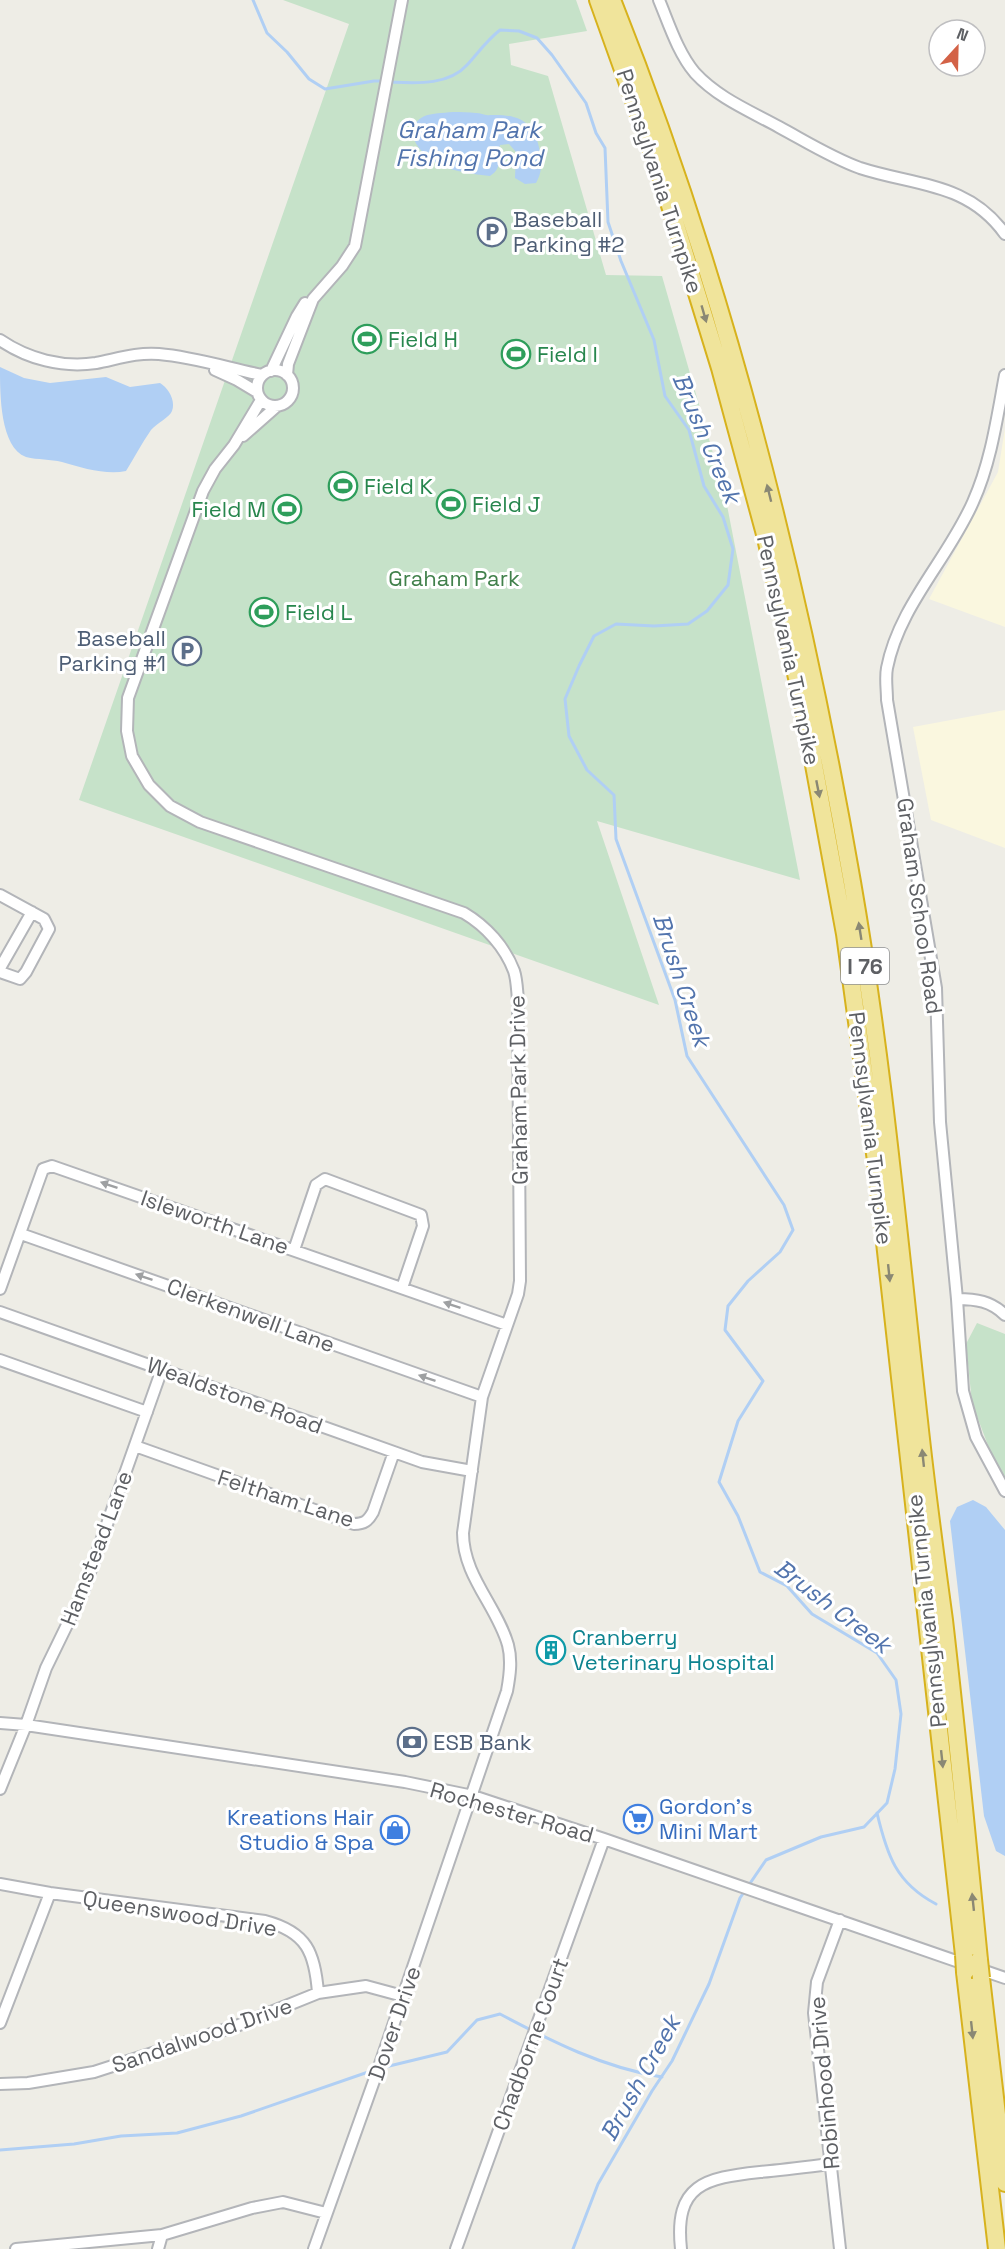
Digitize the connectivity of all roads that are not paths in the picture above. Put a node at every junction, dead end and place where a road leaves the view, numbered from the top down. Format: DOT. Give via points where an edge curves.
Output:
graph roads {
  1 [pos="402,0"];
  2 [pos="598,0"];
  3 [pos="612,0"];
  4 [pos="659,0"];
  5 [pos="1005,234"];
  6 [pos="313,298"];
  7 [pos="0,340"];
  8 [pos="185,357"];
  9 [pos="267,373"];
  10 [pos="287,375"];
  11 [pos="1005,375"];
  12 [pos="259,396"];
  13 [pos="277,406"];
  14 [pos="234,445"];
  15 [pos="0,895"];
  16 [pos="32,912"];
  17 [pos="0,970"];
  18 [pos="21,1234"];
  19 [pos="294,1250"];
  20 [pos="402,1288"];
  21 [pos="0,1289"];
  22 [pos="957,1299"];
  23 [pos="0,1312"];
  24 [pos="1005,1315"];
  25 [pos="507,1325"];
  26 [pos="0,1360"];
  27 [pos="162,1369"];
  28 [pos="482,1397"];
  29 [pos="147,1412"];
  30 [pos="135,1446"];
  31 [pos="394,1452"];
  32 [pos="472,1471"];
  33 [pos="1005,1491"];
  34 [pos="0,1723"];
  35 [pos="26,1725"];
  36 [pos="0,1789"];
  37 [pos="473,1796"];
  38 [pos="604,1839"];
  39 [pos="0,1884"];
  40 [pos="50,1893"];
  41 [pos="840,1920"];
  42 [pos="972,1966"];
  43 [pos="1005,1978"];
  44 [pos="318,1993"];
  45 [pos="402,1996"];
  46 [pos="0,2023"];
  47 [pos="0,2084"];
  48 [pos="830,2164"];
  49 [pos="1005,2183"];
  50 [pos="326,2213"];
  51 [pos="162,2235"];
  52 [pos="16,2249"];
  53 [pos="158,2249"];
  54 [pos="314,2249"];
  55 [pos="456,2249"];
  56 [pos="681,2249"];
  57 [pos="840,2249"];
  58 [pos="997,2249"];
  1 -- 6 [label="street, Graham Park Drive" via="355,246"];
  2 -- 42 [label="highway, Pennsylvania Turnpike / I 76, one-way" via="660,173 720,368 766,538 805,717 845,934 876,1161"];
  42 -- 3 [label="highway, Pennsylvania Turnpike / I 76, one-way" via="944,1622 869,992 852,882 812,672 735,367 704,255"];
  4 -- 5 [label="street" via="694,72 730,101 860,167 966,198 995,219"];
  6 -- 9 [label="street, Graham Park Drive" via="304,304"];
  6 -- 10 [label="street, Graham Park Drive"];
  7 -- 8 [label="street" via="38,359 56,363 94,363 141,354"];
  8 -- 9 [label="street" via="229,369"];
  8 -- 12 [label="street" via="237,380"];
  9 -- 10 [label="street" via="279,371"];
  9 -- 12 [label="street, Graham Park Drive" via="258,380"];
  10 -- 13 [label="street, Graham Park Drive" via="292,394"];
  11 -- 22 [label="street, Graham School Road" via="987,466 972,504 912,607 886,669 886,700 936,987 940,1122"];
  12 -- 13 [label="street" via="268,405"];
  12 -- 14 [label="street, Graham Park Drive"];
  13 -- 14 [label="street, Graham Park Drive"];
  14 -- 25 [label="street, Graham Park Drive" via="215,469 195,509 128,698 127,731 132,756 149,785 170,806 200,822 464,913 480,922 500,945 514,972 518,1000 520,1281"];
  15 -- 16 [label="street"];
  16 -- 17 [label="street"];
  16 -- 17 [label="street" via="44,919 49,929 45,938 20,979"];
  19 -- 18 [label="street, Isleworth Lane, one-way" via="52,1166 43,1168"];
  18 -- 21 [label="street, Isleworth Lane"];
  28 -- 18 [label="street, Clerkenwell Lane, one-way"];
  19 -- 20 [label="street, Isleworth Lane"];
  19 -- 20 [label="street" via="316,1185 325,1179 421,1215 423,1226"];
  25 -- 20 [label="street, Isleworth Lane, one-way"];
  22 -- 24 [label="street" via="987,1302"];
  22 -- 33 [label="street, Graham School Road" via="963,1391 976,1437"];
  23 -- 27 [label="street, Wealdstone Road"];
  25 -- 28 [label="street, Graham Park Drive"];
  26 -- 29 [label="street"];
  27 -- 29 [label="street, Hamstead Lane"];
  27 -- 31 [label="street, Wealdstone Road"];
  28 -- 32 [label="street, Graham Park Drive"];
  29 -- 30 [label="street, Hamstead Lane"];
  30 -- 31 [label="street, Feltham Lane" via="354,1524 362,1524 373,1512"];
  30 -- 35 [label="street, Hamstead Lane" via="83,1592 46,1668"];
  31 -- 32 [label="street, Wealdstone Road"];
  32 -- 37 [label="street, Graham Park Drive" via="463,1544 472,1574 502,1628 511,1669"];
  34 -- 35 [label="street, Rochester Road"];
  35 -- 36 [label="street, Hamstead Lane"];
  35 -- 37 [label="street, Rochester Road" via="405,1782"];
  37 -- 38 [label="street, Rochester Road"];
  37 -- 45 [label="street, Dover Drive"];
  38 -- 41 [label="street, Rochester Road"];
  38 -- 55 [label="street, Chadborne Court"];
  39 -- 40 [label="street, Queenswood Drive"];
  40 -- 44 [label="street, Queenswood Drive" via="283,1926 308,1949 316,1966"];
  40 -- 46 [label="street"];
  41 -- 43 [label="street, Rochester Road"];
  41 -- 48 [label="street, Robinhood Drive" via="814,1997"];
  42 -- 49 [label="highway, Pennsylvania Turnpike / I 76"];
  42 -- 58 [label="highway, Pennsylvania Turnpike / I 76, one-way"];
  44 -- 45 [label="street, Sandalwood Drive" via="366,1986"];
  44 -- 47 [label="street, Sandalwood Drive" via="239,2025 94,2072"];
  45 -- 50 [label="street, Dover Drive"];
  48 -- 56 [label="street" via="721,2177 700,2186 681,2215"];
  48 -- 57 [label="street, Robinhood Drive"];
  50 -- 51 [label="street" via="283,2202"];
  50 -- 54 [label="street, Dover Drive"];
  51 -- 52 [label="street"];
  51 -- 53 [label="street"];
}
